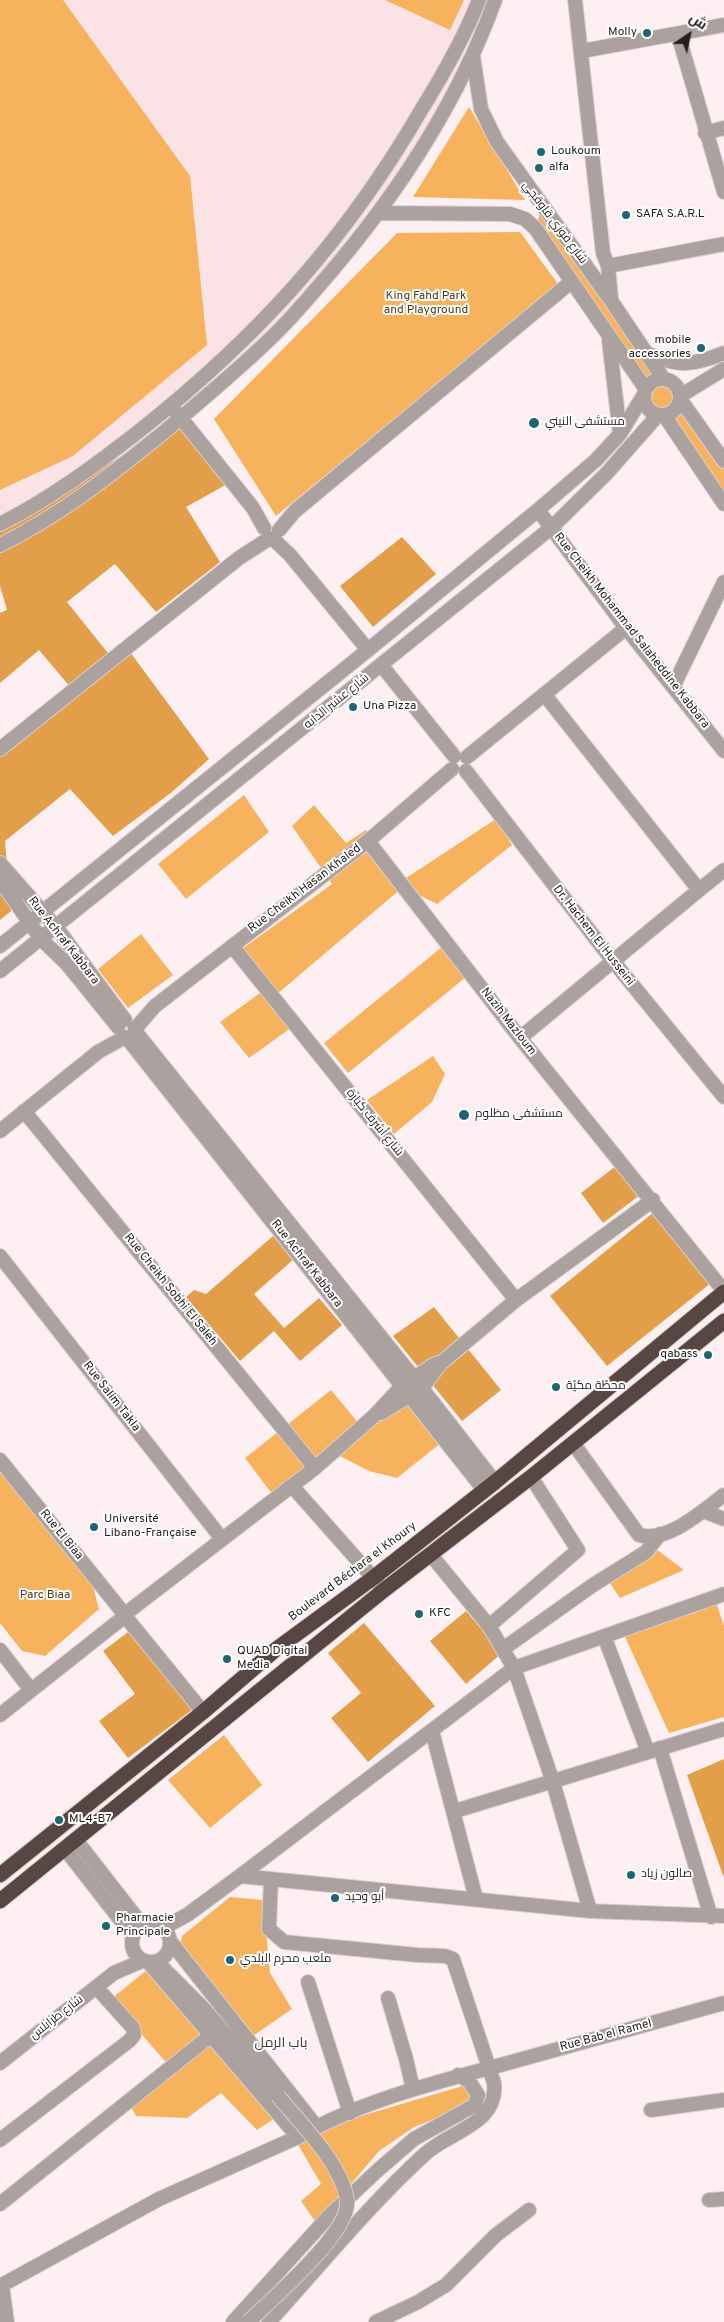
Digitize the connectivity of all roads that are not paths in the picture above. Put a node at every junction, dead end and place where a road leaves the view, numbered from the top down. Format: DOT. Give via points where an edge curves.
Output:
graph roads {
  1 [pos="479,0"];
  2 [pos="496,0"];
  3 [pos="575,0"];
  4 [pos="724,25"];
  5 [pos="678,34"];
  6 [pos="582,51"];
  7 [pos="473,55"];
  8 [pos="724,128"];
  9 [pos="705,132"];
  10 [pos="724,192"];
  11 [pos="546,211"];
  12 [pos="379,213"];
  13 [pos="531,223"];
  14 [pos="724,244"];
  15 [pos="581,259"];
  16 [pos="606,260"];
  17 [pos="571,282"];
  18 [pos="612,302"];
  19 [pos="609,337"];
  20 [pos="646,353"];
  21 [pos="724,353"];
  22 [pos="724,369"];
  23 [pos="663,378"];
  24 [pos="644,392"];
  25 [pos="680,397"];
  26 [pos="171,406"];
  27 [pos="661,415"];
  28 [pos="181,418"];
  29 [pos="620,434"];
  30 [pos="724,461"];
  31 [pos="724,504"];
  32 [pos="538,510"];
  33 [pos="0,524"];
  34 [pos="551,528"];
  35 [pos="272,530"];
  36 [pos="0,545"];
  37 [pos="724,582"];
  38 [pos="626,628"];
  39 [pos="368,650"];
  40 [pos="382,666"];
  41 [pos="673,688"];
  42 [pos="544,694"];
  43 [pos="0,749"];
  44 [pos="724,751"];
  45 [pos="460,764"];
  46 [pos="368,841"];
  47 [pos="0,863"];
  48 [pos="724,870"];
  49 [pos="0,880"];
  50 [pos="699,890"];
  51 [pos="43,911"];
  52 [pos="28,923"];
  53 [pos="56,928"];
  54 [pos="41,940"];
  55 [pos="0,946"];
  56 [pos="232,946"];
  57 [pos="613,961"];
  58 [pos="0,971"];
  59 [pos="126,1029"];
  60 [pos="520,1038"];
  61 [pos="724,1097"];
  62 [pos="24,1111"];
  63 [pos="0,1131"];
  64 [pos="653,1200"];
  65 [pos="0,1256"];
  66 [pos="724,1292"];
  67 [pos="516,1300"];
  68 [pos="724,1321"];
  69 [pos="412,1387"];
  70 [pos="573,1443"];
  71 [pos="0,1460"];
  72 [pos="315,1468"];
  73 [pos="531,1477"];
  74 [pos="292,1486"];
  75 [pos="489,1486"];
  76 [pos="724,1495"];
  77 [pos="703,1511"];
  78 [pos="724,1519"];
  79 [pos="660,1534"];
  80 [pos="222,1538"];
  81 [pos="432,1555"];
  82 [pos="373,1578"];
  83 [pos="384,1590"];
  84 [pos="724,1594"];
  85 [pos="125,1615"];
  86 [pos="489,1626"];
  87 [pos="604,1636"];
  88 [pos="503,1649"];
  89 [pos="0,1650"];
  90 [pos="514,1668"];
  91 [pos="31,1690"];
  92 [pos="203,1712"];
  93 [pos="0,1715"];
  94 [pos="724,1729"];
  95 [pos="432,1731"];
  96 [pos="654,1750"];
  97 [pos="553,1782"];
  98 [pos="455,1811"];
  99 [pos="70,1845"];
  100 [pos="0,1875"];
  101 [pos="240,1876"];
  102 [pos="271,1879"];
  103 [pos="476,1899"];
  104 [pos="0,1901"];
  105 [pos="590,1911"];
  106 [pos="718,1916"];
  107 [pos="142,1926"];
  108 [pos="132,1938"];
  109 [pos="168,1940"];
  110 [pos="149,1962"];
  111 [pos="114,1973"];
  112 [pos="308,1982"];
  113 [pos="96,1987"];
  114 [pos="388,1998"];
  115 [pos="724,2003"];
  116 [pos="205,2010"];
  117 [pos="210,2036"];
  118 [pos="0,2063"];
  119 [pos="488,2068"];
  120 [pos="458,2075"];
  121 [pos="413,2089"];
  122 [pos="724,2100"];
  123 [pos="651,2110"];
  124 [pos="350,2113"];
  125 [pos="316,2126"];
  126 [pos="298,2137"];
  127 [pos="0,2140"];
  128 [pos="724,2199"];
  129 [pos="709,2200"];
  130 [pos="0,2204"];
  131 [pos="528,2210"];
  132 [pos="1,2285"];
  133 [pos="7,2322"];
  134 [pos="233,2322"];
  135 [pos="248,2322"];
  136 [pos="269,2322"];
  137 [pos="376,2322"];
  1 -- 26 [label="street" via="452,59 346,226 257,327"];
  2 -- 7 [label="street"];
  3 -- 6 [label="street"];
  4 -- 5 [label="street"];
  5 -- 6 [label="street"];
  5 -- 9 [label="street"];
  6 -- 16 [label="street"];
  7 -- 11 [label="street, شارع فوزي قاوقجي" via="478,96 487,125"];
  7 -- 12 [label="street" via="432,129"];
  8 -- 9 [label="street"];
  9 -- 10 [label="street"];
  11 -- 13 [label="street" via="535,214"];
  11 -- 15 [label="street, شارع فوزي قاوقجي"];
  12 -- 13 [label="street, شارع فوزي قاوقجي" via="510,214"];
  12 -- 28 [label="street" via="273,336"];
  13 -- 17 [label="street, شارع فوزي قاوقجي"];
  14 -- 16 [label="street"];
  15 -- 16 [label="street"];
  15 -- 18 [label="street, شارع فوزي قاوقجي"];
  16 -- 18 [label="street"];
  17 -- 19 [label="street, شارع فوزي قاوقجي"];
  17 -- 35 [label="street"];
  18 -- 20 [label="street, شارع فوزي قاوقجي"];
  19 -- 24 [label="street, شارع فوزي قاوقجي"];
  19 -- 29 [label="street"];
  20 -- 21 [label="street" via="680,364 695,363"];
  20 -- 23 [label="street, شارع فوزي قاوقجي"];
  22 -- 25 [label="street"];
  23 -- 24 [label="street" via="656,379"];
  23 -- 25 [label="street" via="677,386"];
  24 -- 27 [label="street" via="646,406"];
  24 -- 29 [label="street, شارع عشير الدايه"];
  25 -- 27 [label="street" via="675,410"];
  25 -- 30 [label="street"];
  26 -- 28 [label="street"];
  26 -- 33 [label="street" via="75,480"];
  27 -- 31 [label="street"];
  27 -- 34 [label="street, شارع عشير الدايه"];
  28 -- 35 [label="street"];
  28 -- 36 [label="street" via="76,501"];
  29 -- 32 [label="street, شارع عشير الدايه" via="596,460"];
  32 -- 34 [label="street, Rue Cheikh Mohammad Salaheddine Kabbara"];
  32 -- 39 [label="street, شارع عشير الدايه"];
  34 -- 38 [label="street, Rue Cheikh Mohammad Salaheddine Kabbara"];
  34 -- 40 [label="street, شارع عشير الدايه"];
  35 -- 39 [label="street"];
  35 -- 43 [label="street"];
  37 -- 41 [label="street"];
  38 -- 41 [label="street, Rue Cheikh Mohammad Salaheddine Kabbara"];
  38 -- 42 [label="street, Rue Cheikh Hasan Khaled"];
  39 -- 51 [label="street, شارع عشير الدايه"];
  40 -- 45 [label="street, Dr. Hachem El Husseini"];
  40 -- 53 [label="street, شارع عشير الدايه"];
  41 -- 44 [label="street, Rue Cheikh Mohammad Salaheddine Kabbara"];
  42 -- 45 [label="street, Rue Cheikh Hasan Khaled"];
  42 -- 50 [label="street"];
  45 -- 46 [label="street, Rue Cheikh Hasan Khaled"];
  45 -- 57 [label="street, Dr. Hachem El Husseini"];
  46 -- 56 [label="street, Rue Cheikh Hasan Khaled"];
  46 -- 60 [label="street, Nazih Mazloum"];
  47 -- 51 [label="street, Rue Achraf Kabbara"];
  48 -- 50 [label="street"];
  49 -- 52 [label="street, Rue Achraf Kabbara"];
  50 -- 57 [label="street"];
  51 -- 52 [label="street, شارع عشير الدايه"];
  51 -- 53 [label="street, Rue Achraf Kabbara"];
  52 -- 54 [label="street, Rue Achraf Kabbara"];
  52 -- 55 [label="street, شارع عشير الدايه"];
  53 -- 54 [label="street, شارع عشير الدايه"];
  53 -- 59 [label="street, Rue Achraf Kabbara"];
  54 -- 58 [label="street, شارع عشير الدايه"];
  54 -- 59 [label="street, Rue Achraf Kabbara"];
  56 -- 59 [label="street, Rue Cheikh Hasan Khaled"];
  56 -- 67 [label="street, شارع أشرف كبارة"];
  57 -- 60 [label="street"];
  57 -- 61 [label="street, Dr. Hachem El Husseini"];
  59 -- 62 [label="street, Rue Cheikh Hasan Khaled"];
  59 -- 69 [label="street, Rue Achraf Kabbara"];
  60 -- 64 [label="street, Nazih Mazloum"];
  62 -- 63 [label="street, Rue Cheikh Hasan Khaled"];
  62 -- 72 [label="street, Rue Cheikh Sobhi El Saleh"];
  64 -- 66 [label="street, Nazih Mazloum"];
  64 -- 67 [label="street"];
  65 -- 80 [label="street, Rue Salim Takla"];
  66 -- 75 [label="highway, Boulevard Béchara el Khoury"];
  67 -- 69 [label="street"];
  68 -- 70 [label="highway"];
  69 -- 72 [label="street"];
  69 -- 75 [label="street, Rue Achraf Kabbara"];
  70 -- 73 [label="highway"];
  70 -- 79 [label="street" via="638,1535 650,1538"];
  71 -- 85 [label="street, Rue El Biaa"];
  72 -- 74 [label="street"];
  73 -- 81 [label="highway"];
  73 -- 86 [label="street" via="578,1550"];
  74 -- 80 [label="street"];
  74 -- 82 [label="street"];
  75 -- 82 [label="highway, Boulevard Béchara el Khoury"];
  76 -- 77 [label="street"];
  77 -- 78 [label="street"];
  77 -- 79 [label="street"];
  79 -- 88 [label="street" via="646,1552"];
  80 -- 85 [label="street"];
  81 -- 83 [label="highway"];
  81 -- 86 [label="street"];
  82 -- 83 [label="street"];
  82 -- 92 [label="highway, Boulevard Béchara el Khoury" via="275,1650"];
  83 -- 99 [label="highway"];
  84 -- 87 [label="street"];
  85 -- 91 [label="street"];
  85 -- 92 [label="street, Rue El Biaa"];
  86 -- 88 [label="street"];
  87 -- 90 [label="street"];
  87 -- 96 [label="street"];
  88 -- 90 [label="street"];
  89 -- 91 [label="street"];
  90 -- 95 [label="street"];
  90 -- 97 [label="street"];
  91 -- 93 [label="street"];
  92 -- 100 [label="highway, Boulevard Béchara el Khoury"];
  94 -- 96 [label="street"];
  95 -- 98 [label="street"];
  95 -- 101 [label="street"];
  96 -- 97 [label="street"];
  96 -- 106 [label="street"];
  97 -- 98 [label="street"];
  97 -- 105 [label="street"];
  98 -- 103 [label="street"];
  99 -- 104 [label="highway"];
  99 -- 107 [label="street"];
  99 -- 108 [label="street"];
  101 -- 102 [label="street"];
  101 -- 109 [label="street" via="187,1915"];
  102 -- 103 [label="street"];
  102 -- 119 [label="street" via="269,1929 284,1942 452,1959"];
  103 -- 105 [label="street"];
  105 -- 106 [label="street"];
  107 -- 108 [label="street"];
  107 -- 109 [label="street" via="153,1924"];
  108 -- 110 [label="street" via="134,1952"];
  108 -- 111 [label="street, شارع طرابلس"];
  109 -- 110 [label="street" via="162,1960"];
  109 -- 116 [label="street" via="172,1962"];
  109 -- 125 [label="street"];
  110 -- 111 [label="street, شارع طرابلس"];
  110 -- 116 [label="street"];
  110 -- 117 [label="street"];
  111 -- 113 [label="street, شارع طرابلس"];
  112 -- 124 [label="street"];
  113 -- 118 [label="street, شارع طرابلس"];
  113 -- 127 [label="street" via="132,2028 134,2035"];
  114 -- 121 [label="street"];
  115 -- 119 [label="street, Rue Bab el Ramel"];
  116 -- 135 [label="street, bridge" via="323,2151 339,2176 348,2201 342,2223 322,2249"];
  117 -- 126 [label="street"];
  117 -- 130 [label="street"];
  119 -- 120 [label="street, Rue Bab el Ramel"];
  119 -- 136 [label="street" via="496,2096 483,2118 441,2141 425,2154 354,2225"];
  120 -- 121 [label="street, Rue Bab el Ramel"];
  120 -- 134 [label="street" via="475,2088 478,2095 475,2105 414,2139 378,2170 329,2216"];
  121 -- 124 [label="street, Rue Bab el Ramel"];
  122 -- 123 [label="street"];
  124 -- 125 [label="street, Rue Bab el Ramel"];
  125 -- 126 [label="street, Rue Bab el Ramel"];
  126 -- 132 [label="street, Rue Bab el Ramel" via="159,2199"];
  128 -- 129 [label="street"];
  131 -- 137 [label="street" via="496,2235 446,2285"];
  132 -- 133 [label="street"];
}
